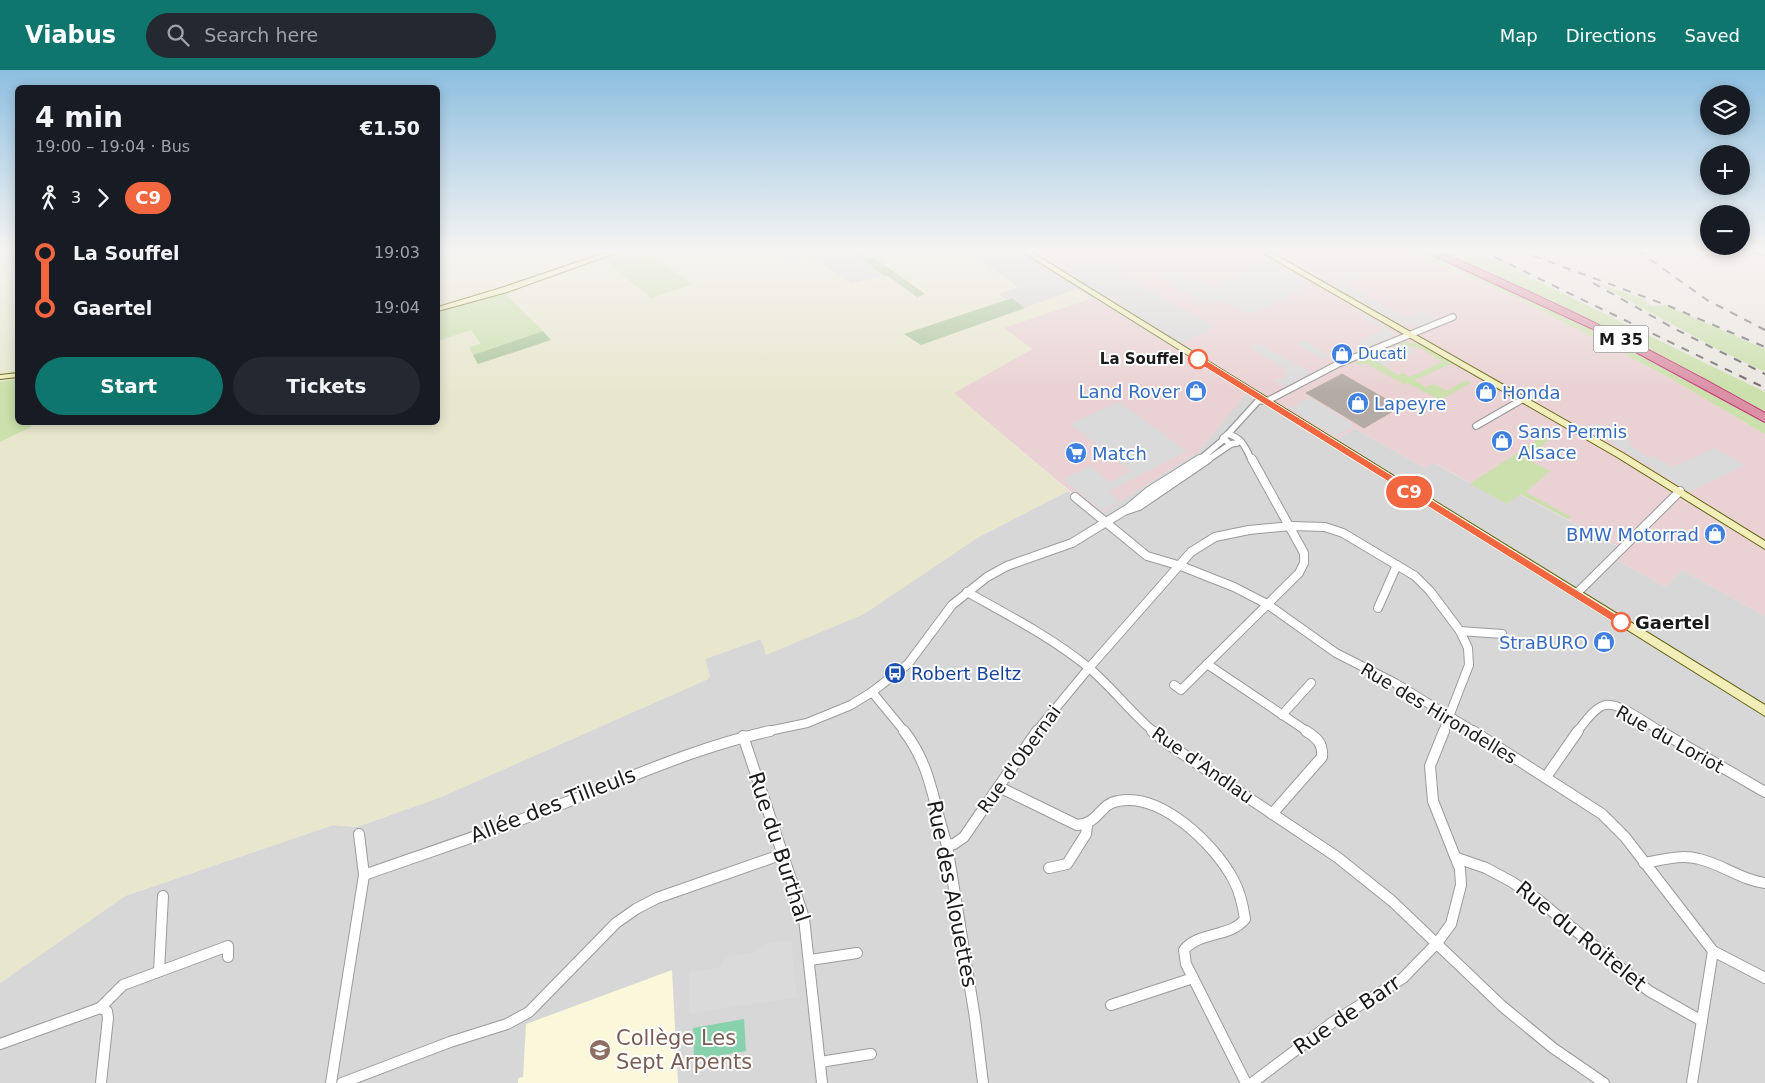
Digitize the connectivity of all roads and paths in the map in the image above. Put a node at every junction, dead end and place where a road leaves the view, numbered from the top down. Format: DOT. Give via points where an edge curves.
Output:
graph roads {
  1 [pos="479,297"];
  2 [pos="1099,297"];
  3 [pos="1345,297"];
  4 [pos="1532,297"];
  5 [pos="1552,297"];
  6 [pos="440,308"];
  7 [pos="1453,316"];
  8 [pos="1412,335"];
  9 [pos="15,376"];
  10 [pos="0,378"];
  11 [pos="1523,399"];
  12 [pos="1263,400"];
  13 [pos="1765,408"];
  14 [pos="1765,418"];
  15 [pos="1240,422"];
  16 [pos="1476,426"];
  17 [pos="1226,437"];
  18 [pos="1236,442"];
  19 [pos="1680,491"];
  20 [pos="1075,497"];
  21 [pos="1124,511"];
  22 [pos="1106,523"];
  23 [pos="1291,526"];
  24 [pos="1765,546"];
  25 [pos="1397,565"];
  26 [pos="1181,566"];
  27 [pos="967,592"];
  28 [pos="1576,594"];
  29 [pos="1267,604"];
  30 [pos="1378,608"];
  31 [pos="1460,631"];
  32 [pos="1502,634"];
  33 [pos="1207,664"];
  34 [pos="1089,668"];
  35 [pos="1311,683"];
  36 [pos="1174,686"];
  37 [pos="872,692"];
  38 [pos="1765,711"];
  39 [pos="1282,715"];
  40 [pos="1449,715"];
  41 [pos="743,736"];
  42 [pos="1546,777"];
  43 [pos="998,786"];
  44 [pos="1765,792"];
  45 [pos="1272,814"];
  46 [pos="1087,826"];
  47 [pos="359,834"];
  48 [pos="947,845"];
  49 [pos="783,854"];
  50 [pos="1457,858"];
  51 [pos="1644,863"];
  52 [pos="1049,868"];
  53 [pos="364,874"];
  54 [pos="1765,883"];
  55 [pos="162,896"];
  56 [pos="1437,943"];
  57 [pos="1714,951"];
  58 [pos="857,953"];
  59 [pos="228,957"];
  60 [pos="810,960"];
  61 [pos="158,971"];
  62 [pos="1193,978"];
  63 [pos="1765,978"];
  64 [pos="1111,1005"];
  65 [pos="100,1008"];
  66 [pos="1702,1021"];
  67 [pos="0,1044"];
  68 [pos="871,1054"];
  69 [pos="820,1062"];
  70 [pos="101,1083"];
  71 [pos="331,1083"];
  72 [pos="342,1083"];
  73 [pos="822,1083"];
  74 [pos="983,1083"];
  75 [pos="1246,1083"];
  76 [pos="1252,1083"];
  77 [pos="1604,1083"];
  78 [pos="1692,1083"];
  1 -- 6 [label="street"];
  2 -- 12 [label="street"];
  3 -- 8 [label="street"];
  4 -- 14 [label="highway, M 35" via="1659,359"];
  5 -- 13 [label="highway, M 35" via="1613,326"];
  7 -- 8 [label="street"];
  8 -- 11 [label="street"];
  8 -- 12 [label="street" via="1338,364 1269,400"];
  9 -- 10 [label="street"];
  11 -- 16 [label="street"];
  11 -- 19 [label="street"];
  12 -- 15 [label="street" via="1255,403"];
  12 -- 28 [label="street"];
  15 -- 17 [label="street"];
  15 -- 18 [label="street"];
  17 -- 18 [label="street"];
  17 -- 21 [label="street"];
  18 -- 21 [label="street" via="1139,506"];
  18 -- 23 [label="street" via="1248,452"];
  19 -- 24 [label="street"];
  19 -- 28 [label="street"];
  20 -- 22 [label="street, Rue des Hirondelles"];
  21 -- 22 [label="street, Allée des Tilleuls"];
  22 -- 26 [label="street, Rue des Hirondelles" via="1147,556"];
  22 -- 27 [label="street, Allée des Tilleuls" via="1072,543 1007,566"];
  23 -- 25 [label="street, Rue d'Obernai" via="1325,527 1343,532"];
  23 -- 26 [label="street, Rue d'Obernai" via="1215,537 1192,552"];
  23 -- 29 [label="street" via="1304,553 1304,563 1299,573"];
  25 -- 30 [label="street"];
  25 -- 31 [label="street, Rue de Barr" via="1430,590"];
  26 -- 29 [label="street, Rue des Hirondelles" via="1234,586"];
  26 -- 34 [label="street, Rue d'Obernai"];
  27 -- 34 [label="street, Rue d'Andlau" via="1046,637"];
  27 -- 37 [label="street, Allée des Tilleuls" via="941,617 908,664"];
  28 -- 38 [label="street"];
  29 -- 33 [label="street"];
  29 -- 40 [label="street, Rue des Hirondelles" via="1336,653"];
  31 -- 32 [label="street"];
  31 -- 40 [label="street, Rue de Barr" via="1468,648 1469,665"];
  33 -- 36 [label="street" via="1181,690"];
  33 -- 39 [label="street"];
  34 -- 43 [label="street, Rue d'Obernai" via="1040,726"];
  34 -- 45 [label="street, Rue d'Andlau" via="1137,718 1168,744"];
  35 -- 39 [label="street"];
  37 -- 41 [label="street, Allée des Tilleuls" via="826,717"];
  37 -- 48 [label="street, Rue des Alouettes" via="906,733 922,760 932,785"];
  39 -- 45 [label="street" via="1317,738 1323,747 1322,758"];
  40 -- 42 [label="street, Rue des Hirondelles"];
  40 -- 50 [label="street, Rue de Barr" via="1430,766 1433,801"];
  41 -- 49 [label="street, Rue du Burthal"];
  41 -- 53 [label="street, Allée des Tilleuls"];
  42 -- 44 [label="street, Rue du Loriot" via="1596,709 1606,705 1619,707"];
  42 -- 51 [label="street, Rue des Hirondelles" via="1602,814"];
  43 -- 46 [label="street" via="1077,825"];
  43 -- 48 [label="street, Rue d'Obernai" via="964,837"];
  45 -- 56 [label="street, Rue d'Andlau" via="1345,863"];
  46 -- 52 [label="street" via="1086,834 1067,864"];
  46 -- 62 [label="street" via="1103,808 1118,800 1133,800 1159,808 1197,832 1214,850 1245,905 1245,919 1239,926 1190,942 1184,950"];
  47 -- 53 [label="street"];
  48 -- 74 [label="street, Rue des Alouettes"];
  49 -- 60 [label="street, Rue du Burthal" via="804,918"];
  49 -- 72 [label="street" via="657,898 636,909 616,923 530,1012 518,1020"];
  50 -- 56 [label="street, Rue de Barr" via="1461,885 1451,924"];
  50 -- 66 [label="street, Rue du Roitelet" via="1512,880 1537,897 1650,992"];
  51 -- 54 [label="street" via="1681,856 1705,860 1752,882"];
  51 -- 57 [label="street, Rue des Hirondelles"];
  53 -- 71 [label="street"];
  55 -- 61 [label="street"];
  56 -- 76 [label="street, Rue de Barr" via="1403,978 1333,1022"];
  56 -- 77 [label="street, Rue d'Andlau" via="1502,1006 1553,1048"];
  57 -- 63 [label="street, Rue des Hirondelles"];
  57 -- 66 [label="street"];
  58 -- 60 [label="street"];
  59 -- 61 [label="street" via="228,946"];
  60 -- 69 [label="street, Rue du Burthal"];
  61 -- 65 [label="street" via="123,985"];
  62 -- 64 [label="street"];
  62 -- 75 [label="street"];
  65 -- 67 [label="street"];
  65 -- 70 [label="street" via="107,1011 108,1018"];
  66 -- 78 [label="street"];
  68 -- 69 [label="street"];
  69 -- 73 [label="street, Rue du Burthal"];
}
